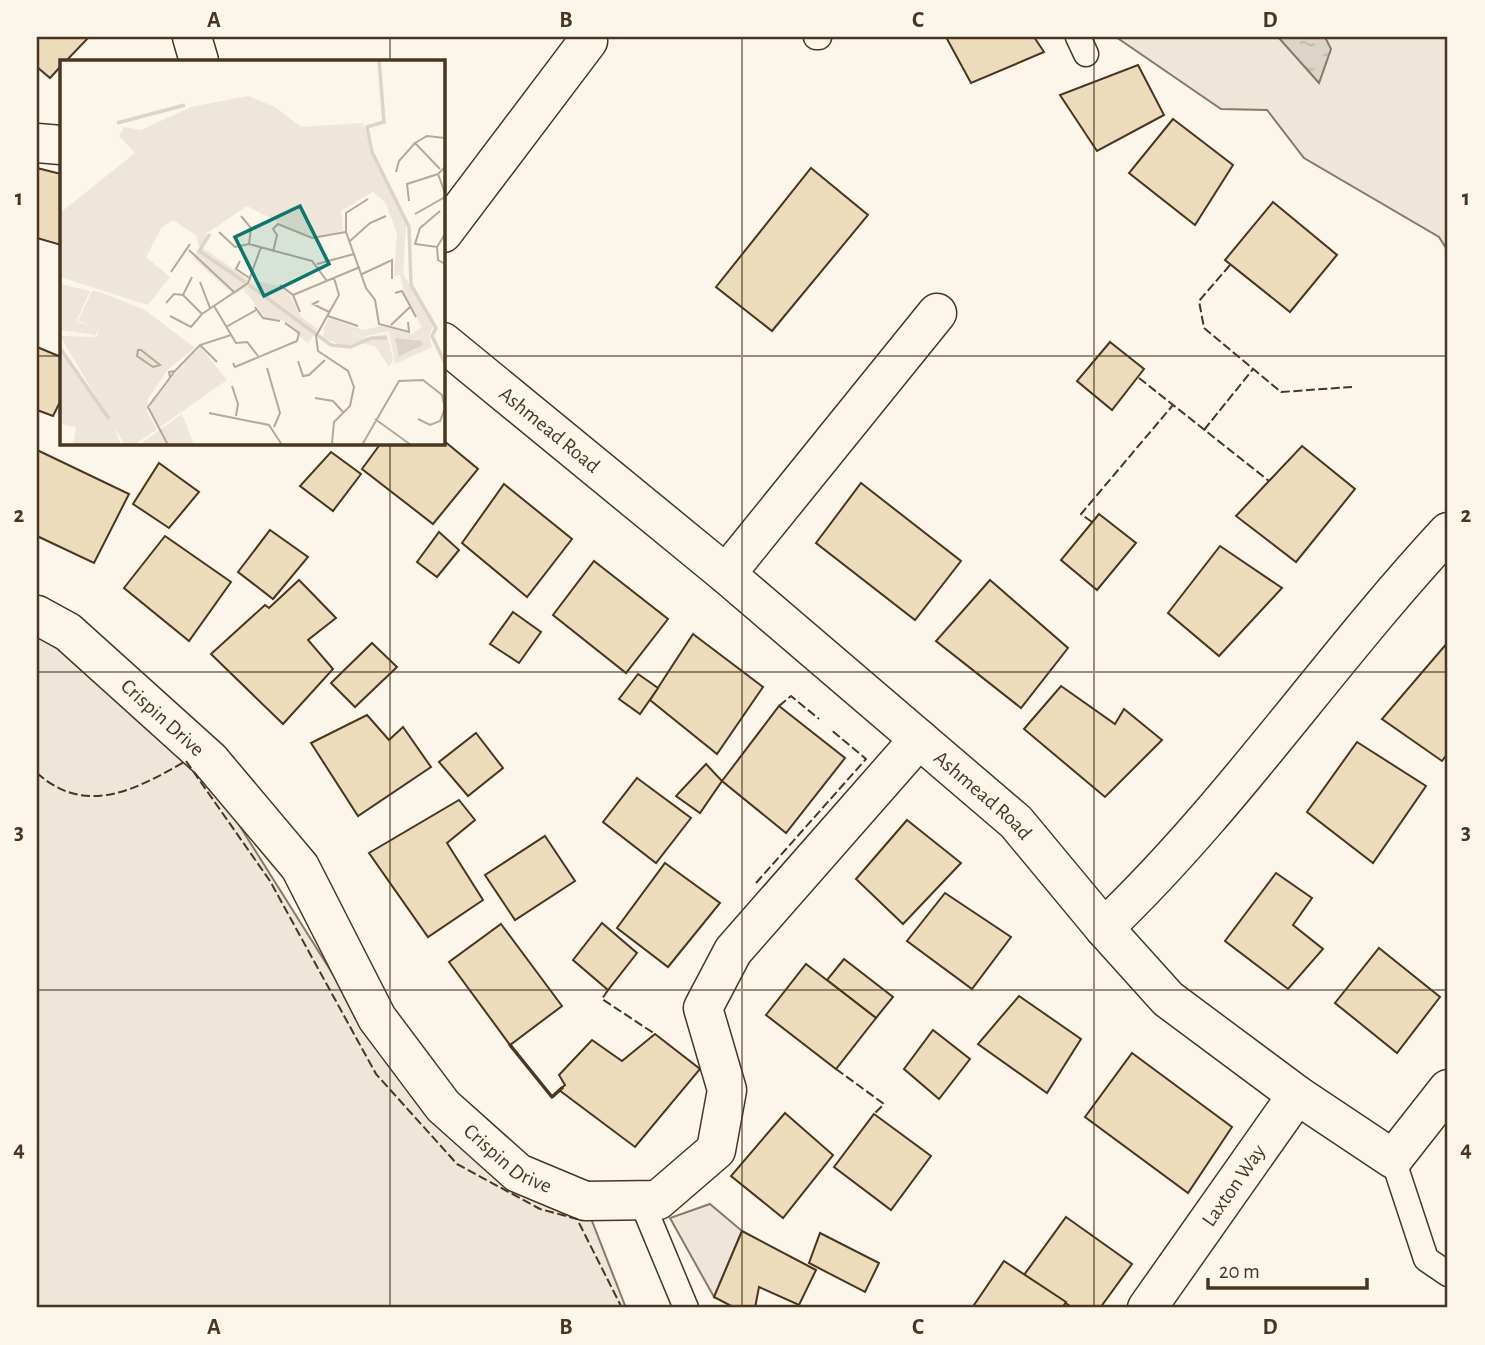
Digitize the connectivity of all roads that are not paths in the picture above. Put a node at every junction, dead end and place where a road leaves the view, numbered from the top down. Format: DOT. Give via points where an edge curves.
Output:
graph roads {
  1 [pos="192,37"];
  2 [pos="588,41"];
  3 [pos="199,60"];
  4 [pos="37,144"];
  5 [pos="60,145"];
  6 [pos="444,232"];
  7 [pos="937,313"];
  8 [pos="444,343"];
  9 [pos="1448,532"];
  10 [pos="726,574"];
  11 [pos="37,615"];
  12 [pos="919,739"];
  13 [pos="1104,928"];
  14 [pos="1448,1089"];
  15 [pos="1297,1095"];
  16 [pos="1392,1159"];
  17 [pos="641,1200"];
  18 [pos="1448,1273"];
  19 [pos="686,1308"];
  20 [pos="1147,1308"];
  1 -- 3 [label="street"];
  2 -- 6 [label="street"];
  4 -- 5 [label="street"];
  7 -- 10 [label="street"];
  8 -- 10 [label="street, Ashmead Road"];
  9 -- 13 [label="street" via="1384,601 1161,874"];
  10 -- 12 [label="street, Ashmead Road"];
  11 -- 17 [label="street, Crispin Drive" via="68,632 210,760 300,867 377,1018 443,1106 518,1173 585,1201"];
  12 -- 13 [label="street, Ashmead Road" via="1016,822"];
  12 -- 17 [label="street, Crispin Drive" via="733,951 703,1008 727,1090 716,1150 658,1200"];
  13 -- 15 [label="street" via="1168,999"];
  14 -- 16 [label="street"];
  15 -- 16 [label="street"];
  15 -- 20 [label="street, Laxton Way"];
  16 -- 18 [label="lane" via="1426,1259"];
  17 -- 19 [label="lane"];
}
